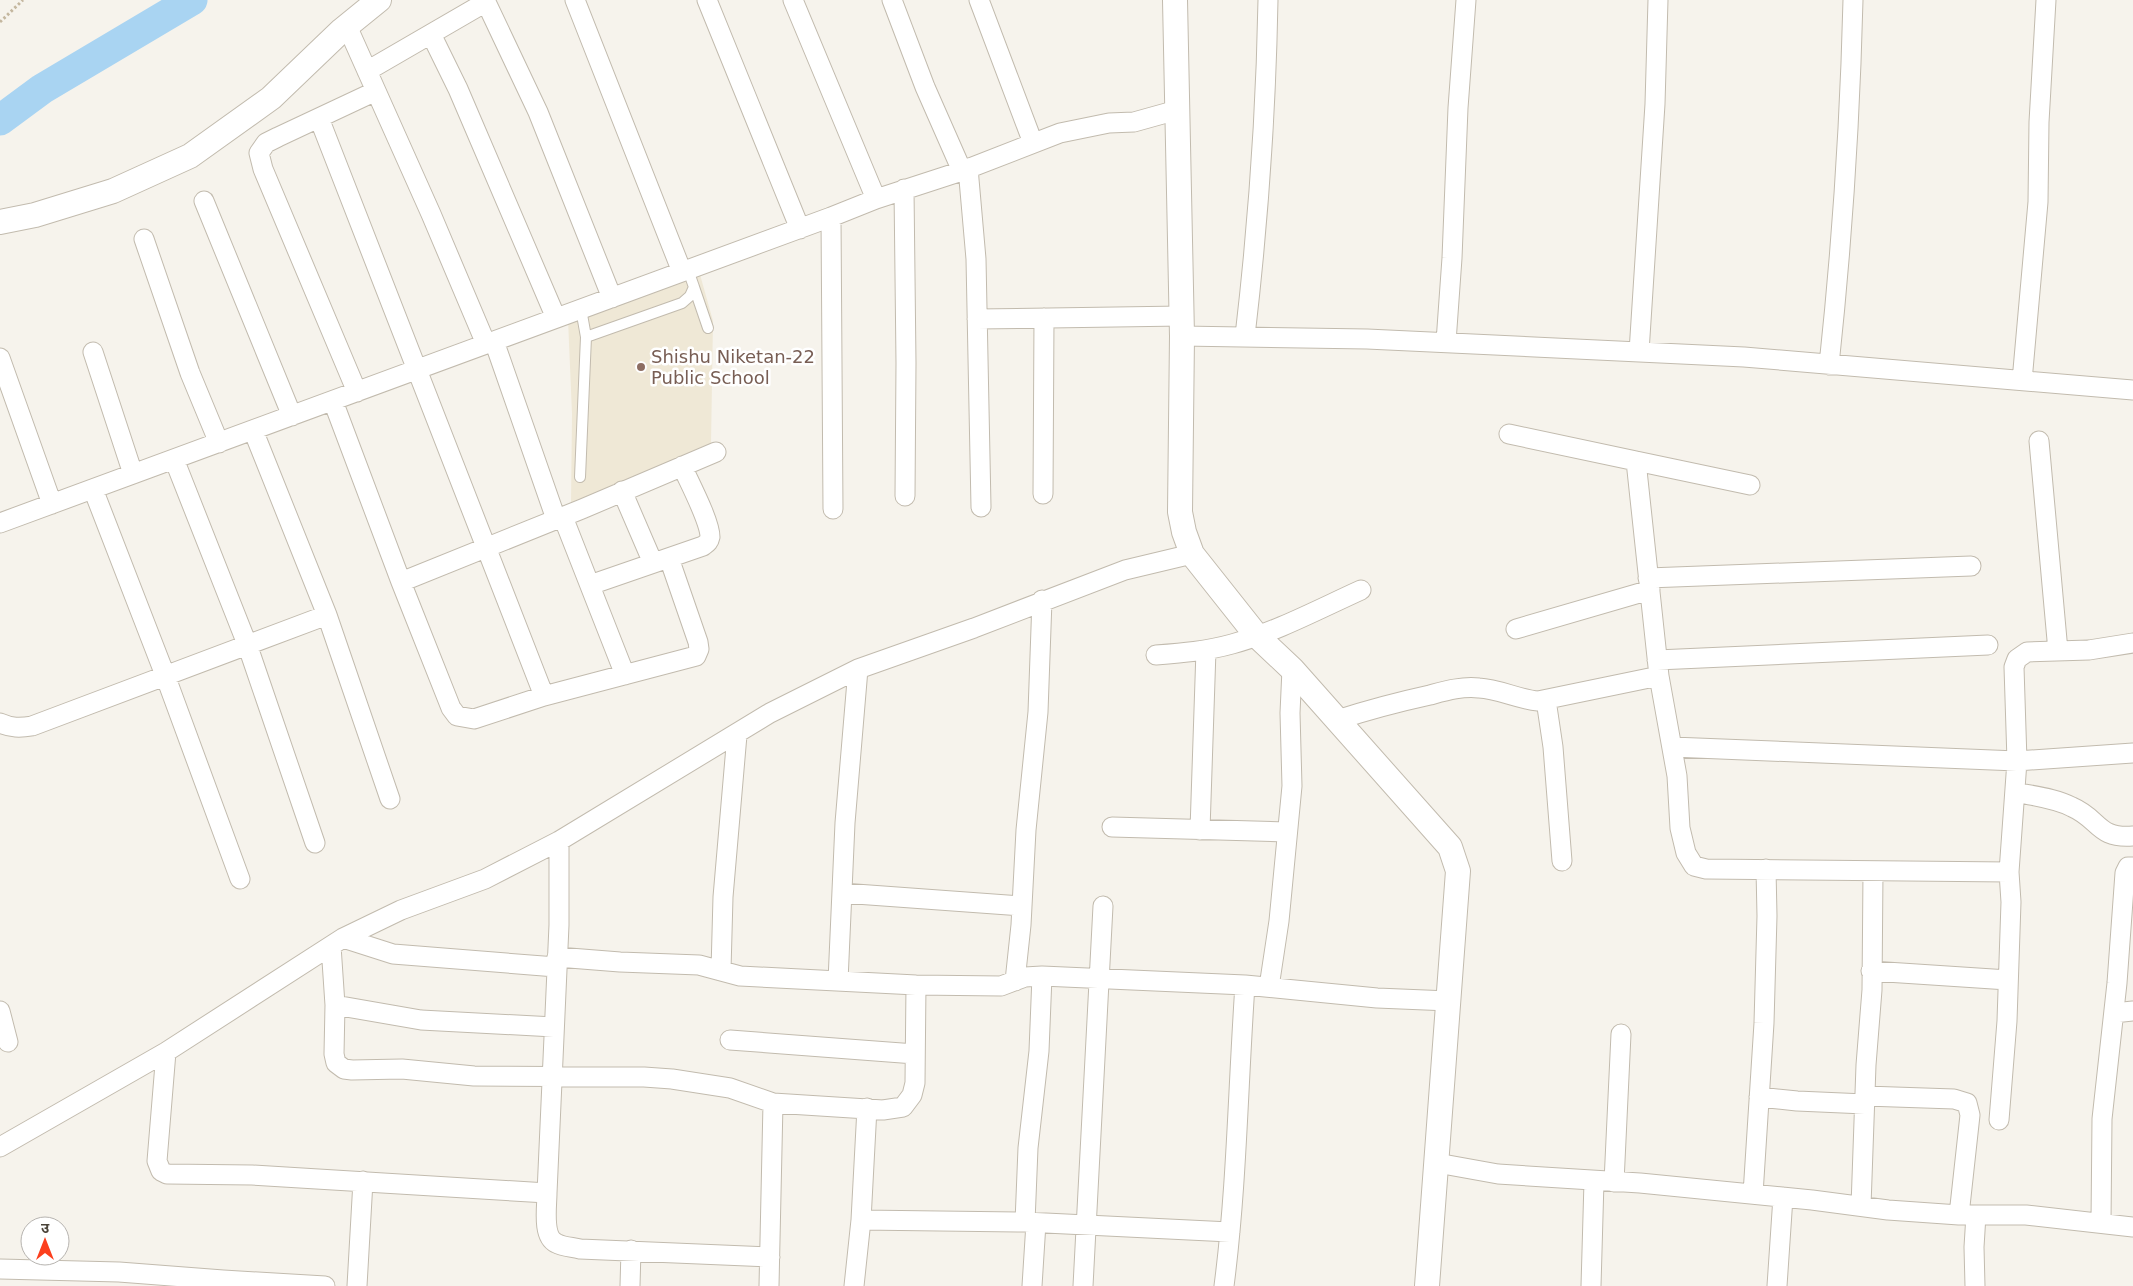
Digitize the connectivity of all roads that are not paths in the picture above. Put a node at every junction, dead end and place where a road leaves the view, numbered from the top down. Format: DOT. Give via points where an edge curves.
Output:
graph roads {
  1 [pos="379,0"];
  2 [pos="575,0"];
  3 [pos="707,0"];
  4 [pos="793,0"];
  5 [pos="892,0"];
  6 [pos="979,0"];
  7 [pos="1175,0"];
  8 [pos="1268,0"];
  9 [pos="1466,0"];
  10 [pos="1658,0"];
  11 [pos="1853,0"];
  12 [pos="2046,0"];
  13 [pos="486,1"];
  14 [pos="347,26"];
  15 [pos="431,34"];
  16 [pos="367,71"];
  17 [pos="376,91"];
  18 [pos="1177,110"];
  19 [pos="318,118"];
  20 [pos="1033,143"];
  21 [pos="965,169"];
  22 [pos="904,190"];
  23 [pos="876,199"];
  24 [pos="204,202"];
  25 [pos="831,217"];
  26 [pos="0,222"];
  27 [pos="800,228"];
  28 [pos="144,239"];
  29 [pos="688,276"];
  30 [pos="612,298"];
  31 [pos="581,309"];
  32 [pos="556,318"];
  33 [pos="1044,318"];
  34 [pos="977,319"];
  35 [pos="1182,326"];
  36 [pos="708,328"];
  37 [pos="1245,336"];
  38 [pos="586,337"];
  39 [pos="1446,342"];
  40 [pos="490,343"];
  41 [pos="93,352"];
  42 [pos="1639,352"];
  43 [pos="0,358"];
  44 [pos="1829,365"];
  45 [pos="417,370"];
  46 [pos="2022,381"];
  47 [pos="2133,390"];
  48 [pos="357,392"];
  49 [pos="333,400"];
  50 [pos="292,416"];
  51 [pos="253,430"];
  52 [pos="1509,434"];
  53 [pos="2039,441"];
  54 [pos="218,443"];
  55 [pos="716,452"];
  56 [pos="174,459"];
  57 [pos="1636,461"];
  58 [pos="682,466"];
  59 [pos="133,474"];
  60 [pos="580,477"];
  61 [pos="1750,485"];
  62 [pos="93,489"];
  63 [pos="622,491"];
  64 [pos="1043,494"];
  65 [pos="905,496"];
  66 [pos="52,504"];
  67 [pos="981,507"];
  68 [pos="833,509"];
  69 [pos="559,518"];
  70 [pos="0,523"];
  71 [pos="486,548"];
  72 [pos="1192,554"];
  73 [pos="661,561"];
  74 [pos="1971,566"];
  75 [pos="400,582"];
  76 [pos="1649,584"];
  77 [pos="590,585"];
  78 [pos="1361,590"];
  79 [pos="1042,600"];
  80 [pos="328,615"];
  81 [pos="1516,629"];
  82 [pos="1257,636"];
  83 [pos="2133,643"];
  84 [pos="247,644"];
  85 [pos="1988,645"];
  86 [pos="1206,650"];
  87 [pos="2058,651"];
  88 [pos="1156,655"];
  89 [pos="1658,668"];
  90 [pos="858,669"];
  91 [pos="1292,669"];
  92 [pos="165,675"];
  93 [pos="625,675"];
  94 [pos="544,696"];
  95 [pos="1546,700"];
  96 [pos="1337,720"];
  97 [pos="0,723"];
  98 [pos="737,735"];
  99 [pos="1672,747"];
  100 [pos="2133,753"];
  101 [pos="2017,761"];
  102 [pos="2015,792"];
  103 [pos="390,799"];
  104 [pos="1112,827"];
  105 [pos="1200,830"];
  106 [pos="1286,832"];
  107 [pos="2133,836"];
  108 [pos="559,842"];
  109 [pos="315,843"];
  110 [pos="1562,861"];
  111 [pos="2133,867"];
  112 [pos="1766,868"];
  113 [pos="1873,872"];
  114 [pos="2010,872"];
  115 [pos="240,879"];
  116 [pos="842,893"];
  117 [pos="1022,906"];
  118 [pos="1103,906"];
  119 [pos="337,942"];
  120 [pos="557,962"];
  121 [pos="721,970"];
  122 [pos="1871,970"];
  123 [pos="1042,976"];
  124 [pos="1099,980"];
  125 [pos="2008,980"];
  126 [pos="838,981"];
  127 [pos="1014,981"];
  128 [pos="916,985"];
  129 [pos="1245,985"];
  130 [pos="1269,987"];
  131 [pos="1449,1001"];
  132 [pos="335,1005"];
  133 [pos="0,1011"];
  134 [pos="2133,1011"];
  135 [pos="2114,1013"];
  136 [pos="554,1027"];
  137 [pos="1621,1034"];
  138 [pos="730,1040"];
  139 [pos="8,1042"];
  140 [pos="166,1052"];
  141 [pos="915,1054"];
  142 [pos="551,1078"];
  143 [pos="1759,1097"];
  144 [pos="1865,1100"];
  145 [pos="773,1103"];
  146 [pos="867,1108"];
  147 [pos="1999,1120"];
  148 [pos="0,1147"];
  149 [pos="1437,1163"];
  150 [pos="363,1181"];
  151 [pos="1594,1181"];
  152 [pos="1614,1182"];
  153 [pos="547,1193"];
  154 [pos="1753,1194"];
  155 [pos="1783,1197"];
  156 [pos="1861,1206"];
  157 [pos="1968,1215"];
  158 [pos="861,1220"];
  159 [pos="2101,1222"];
  160 [pos="1031,1223"];
  161 [pos="1087,1226"];
  162 [pos="2133,1227"];
  163 [pos="1230,1232"];
  164 [pos="631,1250"];
  165 [pos="770,1256"];
  166 [pos="0,1269"];
  167 [pos="64,1278"];
  168 [pos="131,1279"];
  169 [pos="325,1286"];
  170 [pos="357,1286"];
  171 [pos="630,1286"];
  172 [pos="769,1286"];
  173 [pos="854,1286"];
  174 [pos="1032,1286"];
  175 [pos="1083,1286"];
  176 [pos="1224,1286"];
  177 [pos="1427,1286"];
  178 [pos="1591,1286"];
  179 [pos="1777,1286"];
  180 [pos="1975,1286"];
  1 -- 14 [label="street"];
  2 -- 29 [label="street"];
  3 -- 27 [label="street"];
  4 -- 23 [label="street"];
  5 -- 21 [label="street" via="925,86"];
  6 -- 20 [label="street"];
  7 -- 18 [label="street"];
  8 -- 37 [label="street" via="1256,238"];
  9 -- 39 [label="street"];
  10 -- 42 [label="street" via="1655,104"];
  11 -- 44 [label="street" via="1839,270"];
  12 -- 46 [label="street" via="2038,202"];
  13 -- 15 [label="street"];
  13 -- 30 [label="street" via="538,112"];
  14 -- 16 [label="street"];
  14 -- 26 [label="street" via="271,98 190,156 114,191"];
  15 -- 16 [label="street"];
  15 -- 32 [label="street" via="458,89"];
  16 -- 17 [label="street"];
  17 -- 19 [label="street"];
  17 -- 40 [label="street"];
  18 -- 20 [label="street" via="1134,122 1110,123 1060,133"];
  18 -- 35 [label="street"];
  19 -- 45 [label="street"];
  19 -- 48 [label="street" via="266,143 259,153"];
  20 -- 21 [label="street"];
  21 -- 22 [label="street"];
  21 -- 34 [label="street" via="976,259"];
  22 -- 23 [label="street"];
  22 -- 65 [label="street"];
  23 -- 25 [label="street"];
  24 -- 50 [label="street"];
  25 -- 27 [label="street"];
  25 -- 68 [label="street"];
  27 -- 29 [label="street"];
  28 -- 54 [label="street"];
  29 -- 30 [label="street"];
  29 -- 36 [label="lane"];
  29 -- 38 [label="lane" via="690,296 682,303"];
  30 -- 31 [label="street"];
  31 -- 32 [label="street"];
  31 -- 38 [label="lane"];
  32 -- 40 [label="street"];
  33 -- 34 [label="street"];
  33 -- 35 [label="street"];
  33 -- 64 [label="street"];
  34 -- 67 [label="street"];
  35 -- 37 [label="street"];
  35 -- 72 [label="street" via="1180,512"];
  37 -- 39 [label="street"];
  38 -- 60 [label="lane"];
  39 -- 42 [label="street"];
  40 -- 45 [label="street"];
  40 -- 69 [label="street"];
  41 -- 59 [label="street"];
  42 -- 44 [label="street"];
  43 -- 66 [label="street"];
  44 -- 46 [label="street"];
  45 -- 48 [label="street"];
  45 -- 71 [label="street"];
  46 -- 47 [label="street"];
  48 -- 49 [label="street"];
  49 -- 50 [label="street"];
  49 -- 75 [label="street"];
  50 -- 51 [label="street"];
  51 -- 54 [label="street"];
  51 -- 80 [label="street"];
  52 -- 57 [label="street"];
  53 -- 87 [label="street"];
  54 -- 56 [label="street"];
  55 -- 58 [label="street"];
  56 -- 59 [label="street"];
  56 -- 84 [label="street"];
  57 -- 61 [label="street"];
  57 -- 76 [label="street"];
  58 -- 63 [label="street"];
  58 -- 73 [label="street" via="710,539 703,546"];
  59 -- 62 [label="street"];
  62 -- 66 [label="street"];
  62 -- 92 [label="street"];
  63 -- 69 [label="street"];
  63 -- 73 [label="street"];
  66 -- 70 [label="street"];
  69 -- 71 [label="street"];
  69 -- 77 [label="street"];
  71 -- 75 [label="street"];
  71 -- 94 [label="street"];
  72 -- 79 [label="street" via="1125,570"];
  72 -- 82 [label="street"];
  73 -- 77 [label="street"];
  73 -- 93 [label="street" via="698,642 698,653 692,658"];
  74 -- 76 [label="street"];
  75 -- 94 [label="street" via="457,716 474,719"];
  76 -- 81 [label="street"];
  76 -- 89 [label="street"];
  77 -- 93 [label="street"];
  78 -- 82 [label="street"];
  79 -- 90 [label="street"];
  79 -- 117 [label="street" via="1038,712"];
  80 -- 84 [label="street"];
  80 -- 103 [label="street"];
  82 -- 86 [label="street"];
  82 -- 91 [label="street"];
  83 -- 87 [label="street"];
  84 -- 92 [label="street"];
  84 -- 109 [label="street"];
  85 -- 89 [label="street"];
  86 -- 88 [label="street"];
  86 -- 105 [label="street"];
  87 -- 101 [label="street" via="2027,652 2017,659 2014,668"];
  89 -- 95 [label="street"];
  89 -- 99 [label="street"];
  90 -- 98 [label="street" via="770,713"];
  90 -- 116 [label="street"];
  91 -- 96 [label="street"];
  91 -- 106 [label="street" via="1292,786"];
  92 -- 97 [label="street" via="32,726 8,727"];
  92 -- 115 [label="street"];
  93 -- 94 [label="street"];
  95 -- 96 [label="street" via="1522,700 1478,687 1460,688"];
  95 -- 110 [label="street"];
  96 -- 131 [label="street" via="1450,847 1455,859 1458,884"];
  98 -- 108 [label="street"];
  98 -- 121 [label="street" via="723,897"];
  99 -- 101 [label="street"];
  99 -- 112 [label="street" via="1680,828 1691,864 1701,868"];
  100 -- 101 [label="street"];
  101 -- 102 [label="street"];
  102 -- 107 [label="street" via="2072,806 2108,835"];
  102 -- 114 [label="street"];
  104 -- 105 [label="street"];
  105 -- 106 [label="street"];
  106 -- 130 [label="street" via="1279,921"];
  108 -- 119 [label="street" via="485,879 401,910"];
  108 -- 120 [label="street"];
  111 -- 135 [label="street" via="2128,867 2125,873"];
  112 -- 113 [label="street"];
  112 -- 143 [label="street" via="1764,1022"];
  113 -- 114 [label="street"];
  113 -- 122 [label="street"];
  114 -- 125 [label="street"];
  116 -- 117 [label="street"];
  116 -- 126 [label="street"];
  117 -- 127 [label="street"];
  118 -- 124 [label="street"];
  119 -- 120 [label="street" via="393,954"];
  119 -- 132 [label="street"];
  119 -- 140 [label="street"];
  120 -- 121 [label="street" via="699,965"];
  120 -- 136 [label="street"];
  121 -- 126 [label="street" via="740,976"];
  122 -- 125 [label="street"];
  122 -- 144 [label="street"];
  123 -- 124 [label="street"];
  123 -- 127 [label="street"];
  123 -- 160 [label="street" via="1039,1051 1028,1148"];
  124 -- 129 [label="street"];
  124 -- 161 [label="street"];
  125 -- 147 [label="street"];
  126 -- 128 [label="street"];
  127 -- 128 [label="street" via="1001,986"];
  128 -- 141 [label="street"];
  129 -- 130 [label="street"];
  129 -- 163 [label="street"];
  130 -- 131 [label="street" via="1377,998"];
  131 -- 149 [label="street"];
  132 -- 136 [label="street" via="421,1020"];
  132 -- 142 [label="street" via="334,1054 336,1063 344,1069 402,1069 474,1076"];
  133 -- 139 [label="street"];
  134 -- 135 [label="street"];
  135 -- 159 [label="street" via="2102,1119"];
  136 -- 142 [label="street"];
  137 -- 152 [label="street"];
  138 -- 141 [label="street"];
  140 -- 148 [label="street"];
  140 -- 150 [label="street" via="157,1143 157,1161 161,1171 177,1175 252,1174"];
  141 -- 146 [label="street" via="915,1083 908,1103 895,1109"];
  142 -- 145 [label="street" via="672,1079 730,1088"];
  142 -- 153 [label="street"];
  143 -- 144 [label="street" via="1797,1101"];
  143 -- 154 [label="street"];
  144 -- 156 [label="street"];
  144 -- 157 [label="street" via="1954,1099 1967,1103 1970,1115"];
  145 -- 146 [label="street"];
  145 -- 165 [label="street"];
  146 -- 158 [label="street"];
  149 -- 151 [label="street" via="1498,1174"];
  149 -- 177 [label="street"];
  150 -- 153 [label="street"];
  150 -- 170 [label="street"];
  151 -- 152 [label="street"];
  151 -- 178 [label="street"];
  152 -- 154 [label="street"];
  153 -- 164 [label="street" via="548,1231 556,1244 580,1249"];
  154 -- 155 [label="street"];
  155 -- 156 [label="street"];
  155 -- 179 [label="street"];
  156 -- 157 [label="street"];
  157 -- 159 [label="street" via="2026,1215"];
  157 -- 180 [label="street"];
  158 -- 160 [label="street"];
  158 -- 173 [label="street"];
  159 -- 162 [label="street"];
  160 -- 161 [label="street"];
  160 -- 174 [label="street"];
  161 -- 163 [label="street"];
  161 -- 175 [label="street"];
  163 -- 176 [label="street"];
  164 -- 165 [label="street"];
  164 -- 171 [label="street"];
  165 -- 172 [label="street"];
  166 -- 167 [label="street"];
  167 -- 168 [label="street"];
  168 -- 169 [label="street"];
}
